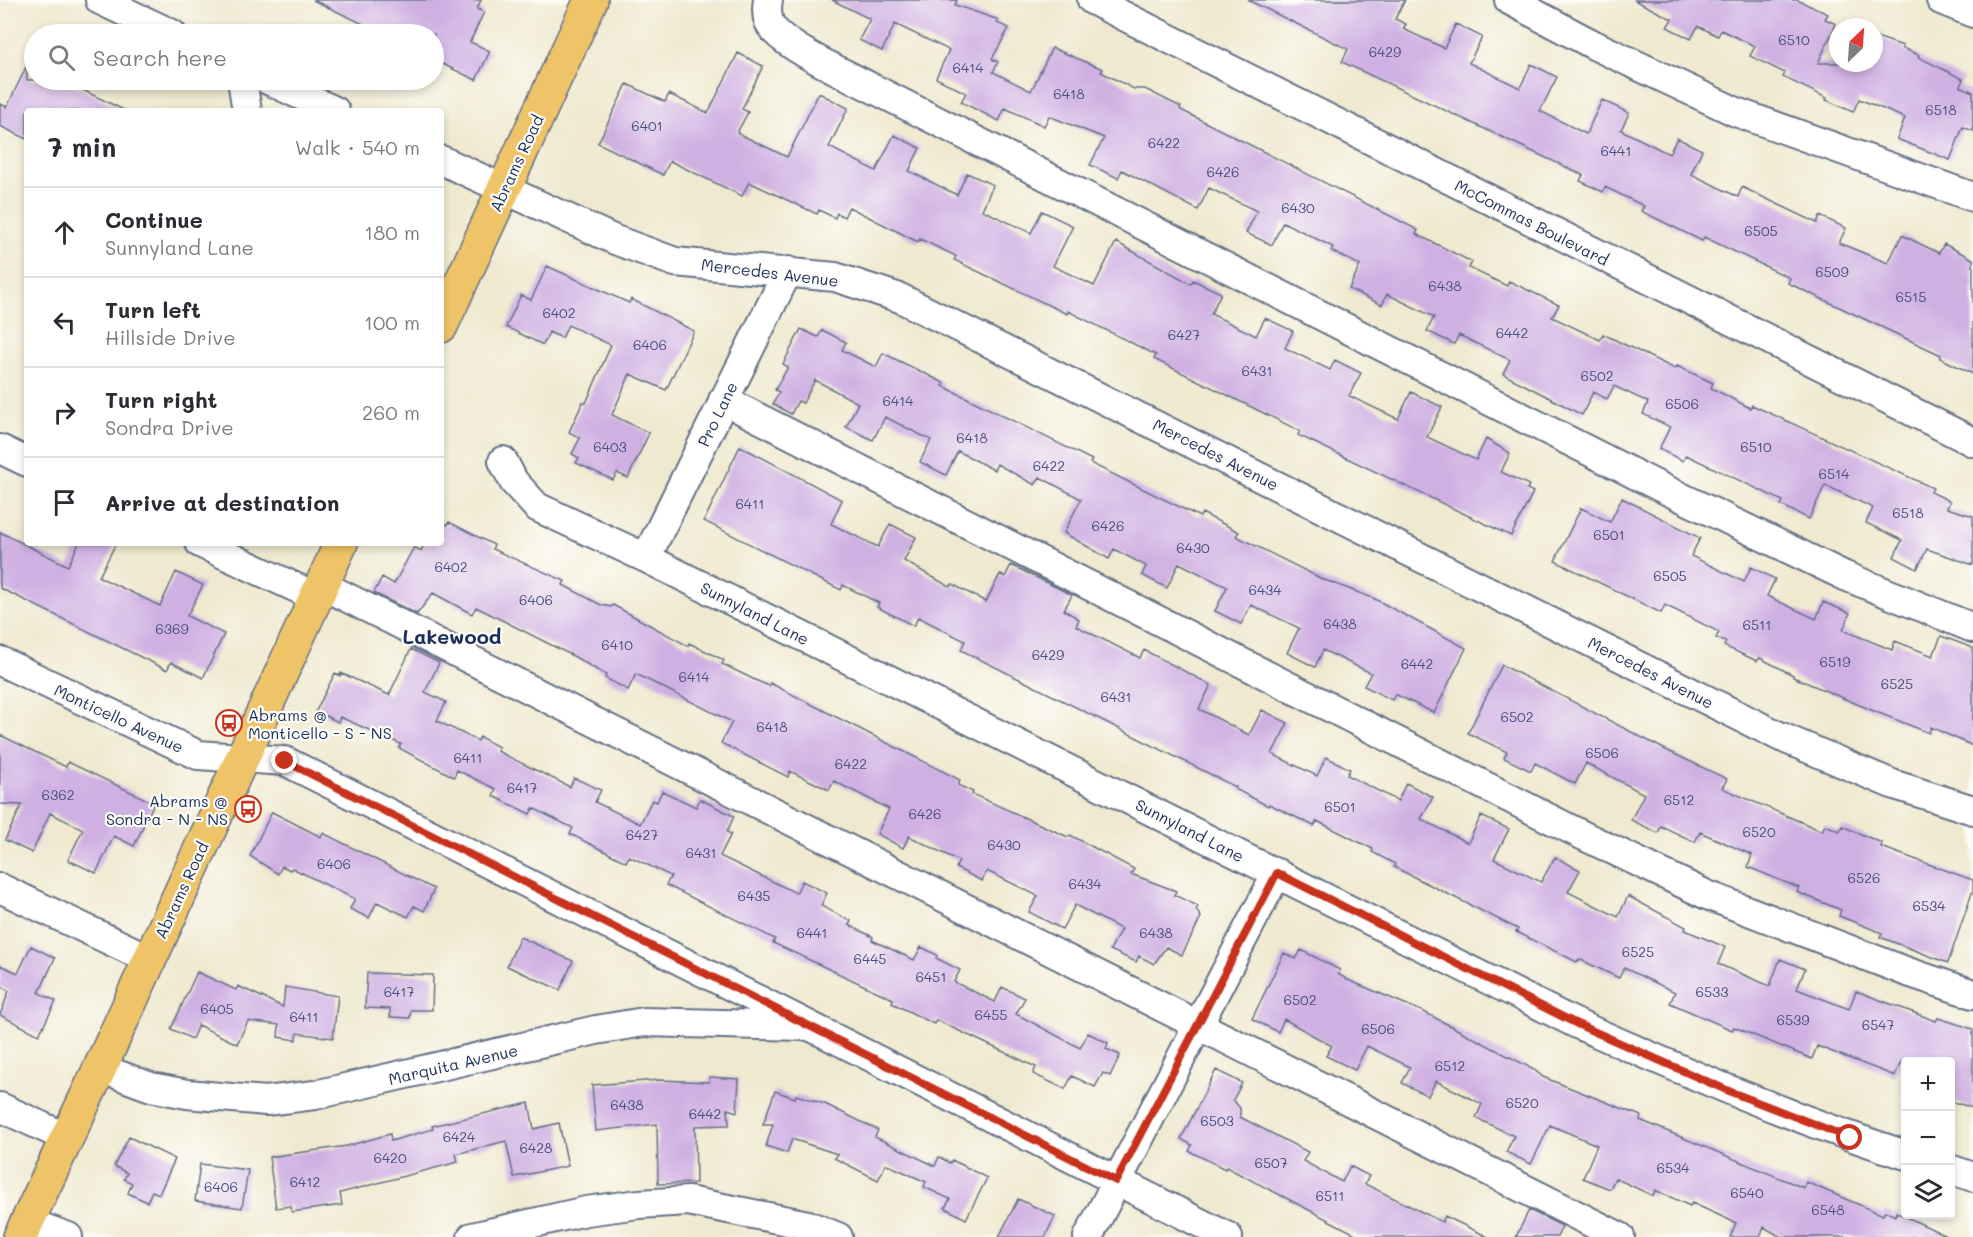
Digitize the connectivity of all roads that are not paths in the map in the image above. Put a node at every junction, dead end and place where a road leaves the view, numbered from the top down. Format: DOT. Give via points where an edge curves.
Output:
graph roads {
  1 [pos="100,0"];
  2 [pos="591,0"];
  3 [pos="768,0"];
  4 [pos="1092,0"];
  5 [pos="1509,0"];
  6 [pos="1941,0"];
  7 [pos="1973,13"];
  8 [pos="151,24"];
  9 [pos="244,90"];
  10 [pos="290,90"];
  11 [pos="247,108"];
  12 [pos="329,108"];
  13 [pos="444,161"];
  14 [pos="504,189"];
  15 [pos="1973,197"];
  16 [pos="788,271"];
  17 [pos="444,319"];
  18 [pos="723,400"];
  19 [pos="1973,442"];
  20 [pos="0,449"];
  21 [pos="24,461"];
  22 [pos="502,461"];
  23 [pos="207,546"];
  24 [pos="340,546"];
  25 [pos="646,558"];
  26 [pos="319,591"];
  27 [pos="1973,628"];
  28 [pos="0,661"];
  29 [pos="243,757"];
  30 [pos="1973,810"];
  31 [pos="1277,873"];
  32 [pos="0,888"];
  33 [pos="149,959"];
  34 [pos="1973,993"];
  35 [pos="810,1027"];
  36 [pos="1197,1027"];
  37 [pos="100,1068"];
  38 [pos="0,1107"];
  39 [pos="67,1138"];
  40 [pos="1901,1154"];
  41 [pos="1955,1171"];
  42 [pos="1973,1177"];
  43 [pos="1116,1181"];
  44 [pos="23,1229"];
  45 [pos="68,1237"];
  46 [pos="472,1237"];
  47 [pos="838,1237"];
  48 [pos="1088,1237"];
  49 [pos="1228,1237"];
  50 [pos="1620,1237"];
  1 -- 8 [label="street"];
  2 -- 14 [label="main road, Abrams Road"];
  3 -- 27 [label="street" via="766,12 773,29 870,87 1658,486 1845,576"];
  4 -- 19 [label="street, McCommas Boulevard"];
  5 -- 15 [label="street" via="1593,45 1736,112"];
  6 -- 7 [label="street"];
  9 -- 11 [label="street"];
  10 -- 12 [label="street"];
  13 -- 14 [label="street, Mercedes Avenue"];
  14 -- 16 [label="street, Mercedes Avenue" via="615,240 675,262"];
  14 -- 17 [label="main road, Abrams Road"];
  16 -- 18 [label="street, Pro Lane"];
  16 -- 30 [label="street, Mercedes Avenue" via="835,278 900,298 1779,736 1892,784"];
  18 -- 25 [label="street, Pro Lane"];
  18 -- 34 [label="street" via="1707,896"];
  20 -- 21 [label="street"];
  22 -- 25 [label="street, Sunnyland Lane" via="514,482 537,507"];
  23 -- 26 [label="street"];
  24 -- 26 [label="main road, Abrams Road"];
  25 -- 31 [label="street, Sunnyland Lane"];
  26 -- 29 [label="main road, Abrams Road"];
  26 -- 36 [label="street"];
  28 -- 29 [label="street, Monticello Avenue" via="198,755"];
  29 -- 33 [label="main road, Abrams Road"];
  29 -- 35 [label="street, Monticello Avenue" via="285,761"];
  31 -- 36 [label="street"];
  31 -- 40 [label="street, Sunnyland Lane" via="1577,1024 1731,1092"];
  32 -- 33 [label="street"];
  33 -- 37 [label="main road, Abrams Road"];
  35 -- 37 [label="street, Marquita Avenue" via="644,1022 596,1029 315,1095 266,1101 151,1087"];
  35 -- 43 [label="street, Monticello Avenue"];
  36 -- 43 [label="street"];
  36 -- 50 [label="street"];
  37 -- 39 [label="main road, Abrams Road"];
  38 -- 39 [label="street"];
  39 -- 44 [label="main road, Abrams Road"];
  41 -- 42 [label="street"];
  43 -- 48 [label="street"];
  43 -- 49 [label="street, Monticello Avenue"];
  44 -- 45 [label="street"];
  46 -- 47 [label="street" via="586,1211 688,1201 808,1225"];
}
